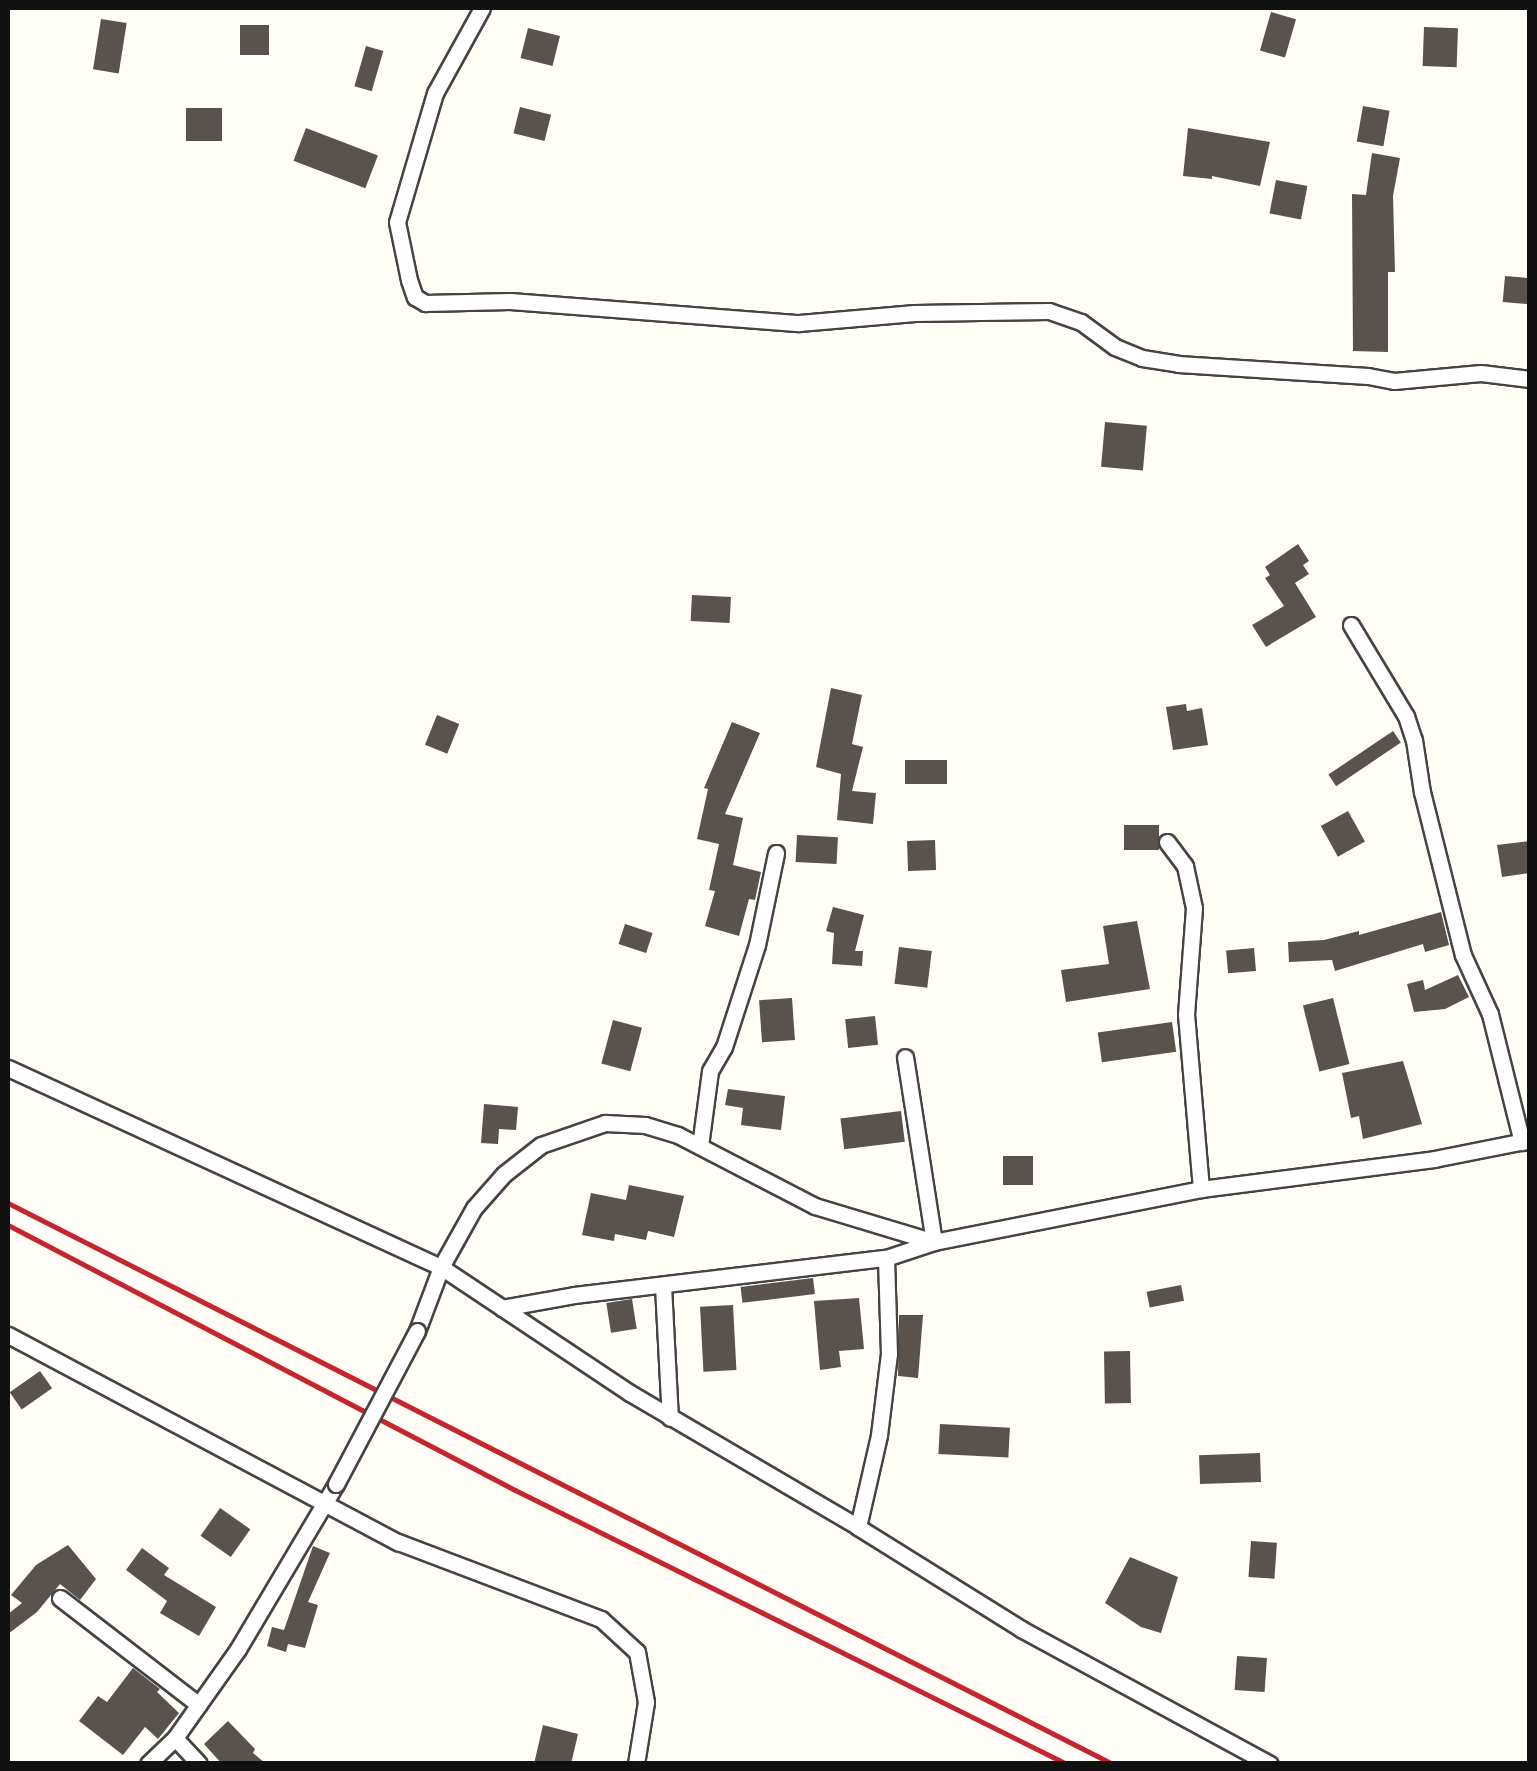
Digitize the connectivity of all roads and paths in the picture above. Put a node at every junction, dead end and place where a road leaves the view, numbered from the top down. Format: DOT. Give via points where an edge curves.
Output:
graph roads {
  1 [pos="482,8"];
  2 [pos="1530,379"];
  3 [pos="1351,624"];
  4 [pos="1167,842"];
  5 [pos="776,853"];
  6 [pos="905,1057"];
  7 [pos="8,1068"];
  8 [pos="1526,1141"];
  9 [pos="700,1146"];
  10 [pos="1201,1189"];
  11 [pos="934,1242"];
  12 [pos="886,1258"];
  13 [pos="441,1268"];
  14 [pos="663,1286"];
  15 [pos="502,1308"];
  16 [pos="8,1335"];
  17 [pos="670,1418"];
  18 [pos="325,1502"];
  19 [pos="858,1527"];
  20 [pos="60,1598"];
  21 [pos="199,1705"];
  22 [pos="176,1738"];
  23 [pos="148,1764"];
  24 [pos="198,1764"];
  25 [pos="636,1764"];
  26 [pos="1270,1764"];
  1 -- 2 [label="street" via="435,93 397,222 408,280 425,303 510,301 799,322 1048,310 1081,322 1115,347 1178,364 1394,381 1480,373"];
  3 -- 8 [label="street" via="1406,716 1463,955 1490,1014"];
  4 -- 10 [label="street" via="1185,866 1194,908 1186,1014"];
  5 -- 9 [label="street" via="757,945 724,1048 710,1071"];
  6 -- 11 [label="street"];
  7 -- 13 [label="street"];
  8 -- 10 [label="street"];
  9 -- 11 [label="street" via="815,1206"];
  9 -- 13 [label="street" via="644,1125 605,1123 541,1146 474,1208"];
  10 -- 11 [label="street"];
  11 -- 12 [label="street"];
  12 -- 14 [label="street"];
  12 -- 19 [label="street" via="889,1354"];
  13 -- 15 [label="street"];
  13 -- 18 [label="street, bridge" via="417,1331"];
  14 -- 15 [label="street"];
  14 -- 17 [label="street"];
  15 -- 17 [label="street"];
  16 -- 18 [label="street"];
  17 -- 19 [label="street"];
  18 -- 21 [label="street"];
  18 -- 25 [label="street" via="398,1542 600,1620 637,1652 646,1702"];
  19 -- 26 [label="street" via="1020,1630"];
  20 -- 21 [label="street"];
  21 -- 22 [label="street"];
  22 -- 23 [label="street"];
  22 -- 24 [label="street"];
}
